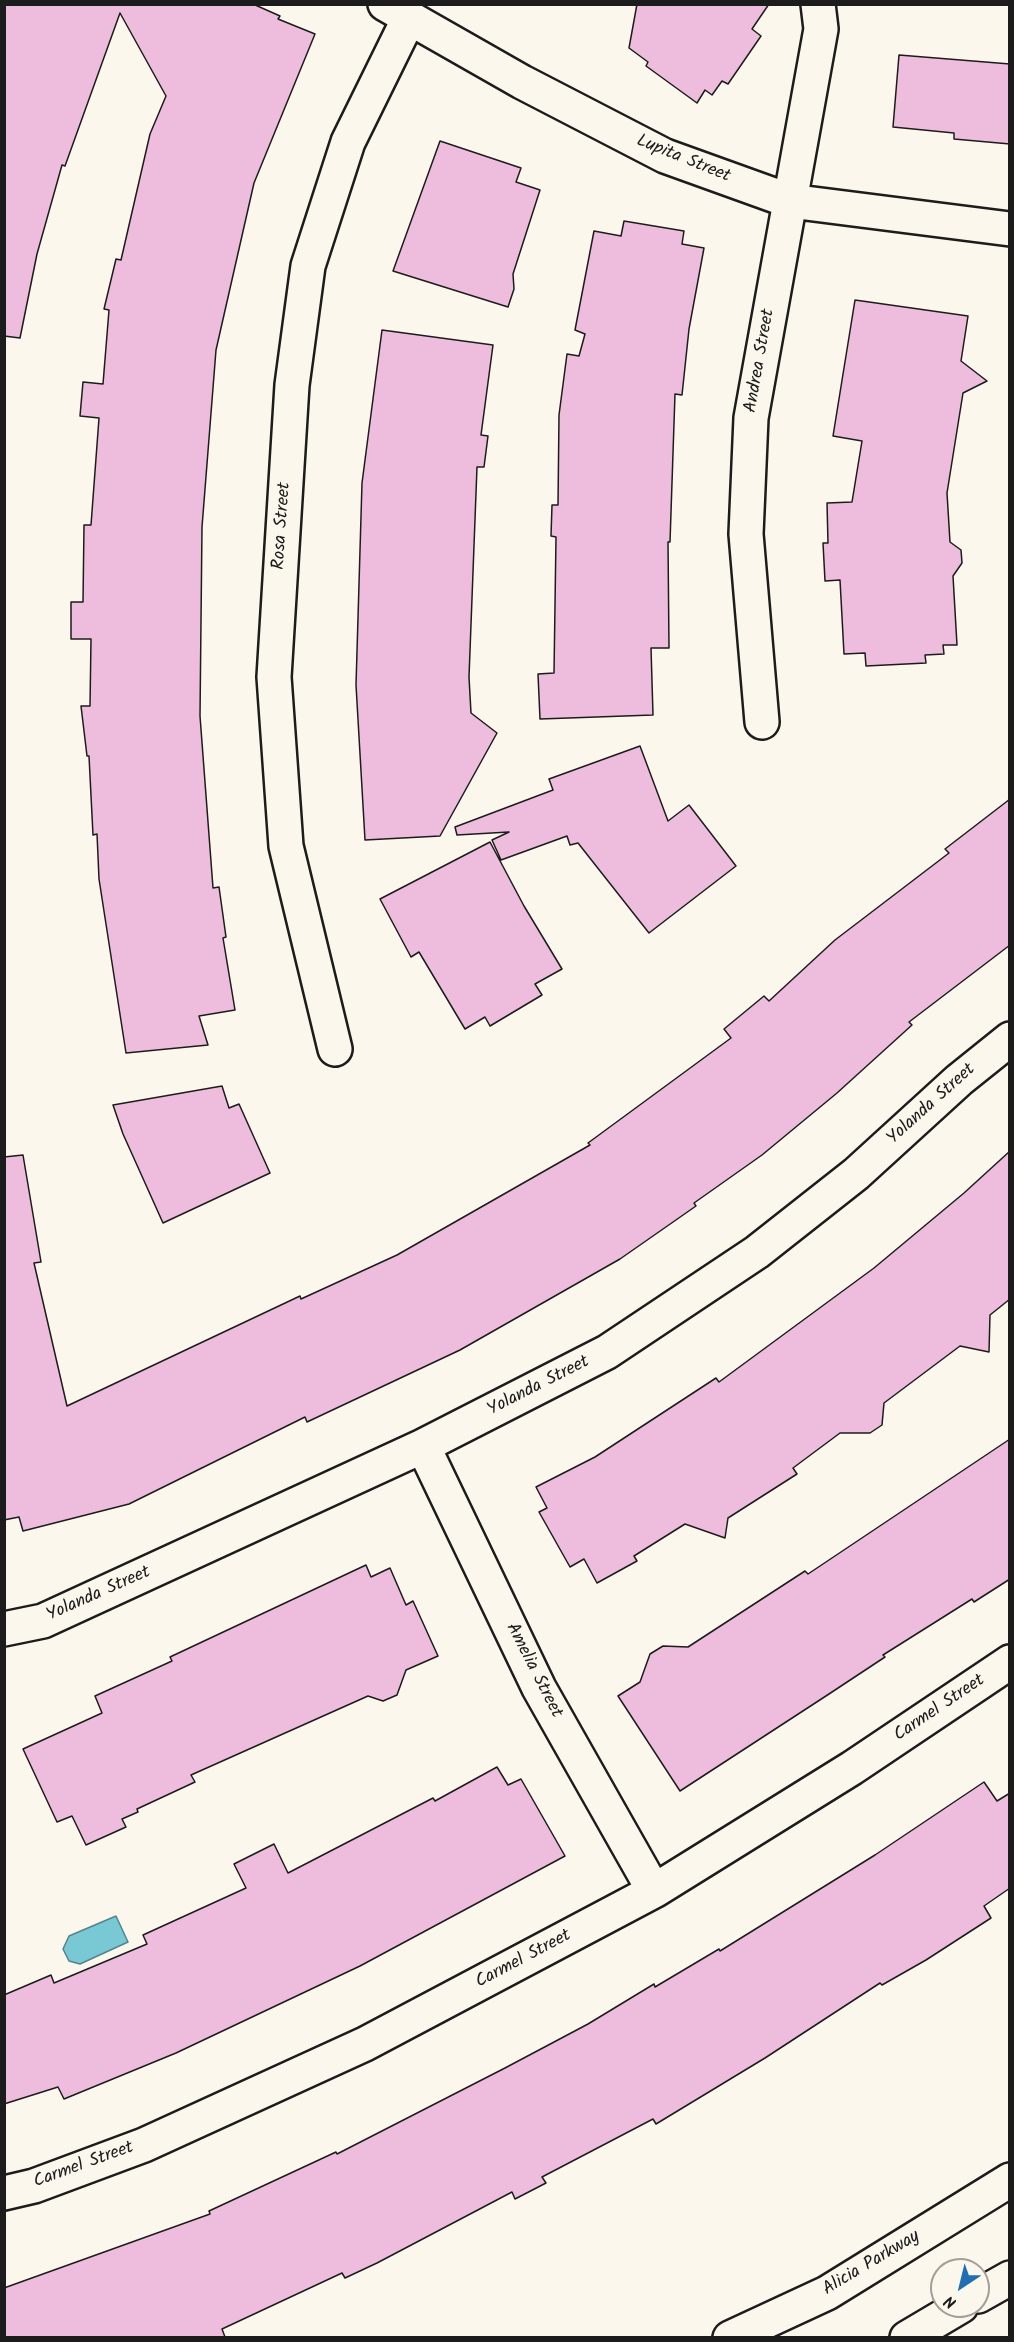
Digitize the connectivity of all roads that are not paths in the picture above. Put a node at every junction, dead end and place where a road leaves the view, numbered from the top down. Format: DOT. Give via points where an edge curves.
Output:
graph roads {
  1 [pos="818,4"];
  2 [pos="397,11"];
  3 [pos="790,201"];
  4 [pos="1010,229"];
  5 [pos="762,722"];
  6 [pos="1010,1039"];
  7 [pos="334,1049"];
  8 [pos="423,1446"];
  9 [pos="4,1629"];
  10 [pos="1010,1662"];
  11 [pos="654,1891"];
  12 [pos="1010,2180"];
  13 [pos="4,2193"];
  14 [pos="1010,2278"];
  15 [pos="990,2289"];
  16 [pos="940,2318"];
  17 [pos="730,2337"];
  18 [pos="907,2337"];
  1 -- 3 [label="street, Andrea Street" via="821,29"];
  2 -- 3 [label="street, Lupita Street" via="665,156"];
  2 -- 7 [label="street, Rosa Street" via="348,142 308,266 292,385 274,677 286,846"];
  3 -- 4 [label="street, Lupita Street"];
  3 -- 5 [label="street, Andrea Street" via="751,418 746,534"];
  6 -- 8 [label="street, Yolanda Street" via="958,1080 856,1174 756,1252 607,1352"];
  8 -- 9 [label="street, Yolanda Street" via="43,1621"];
  8 -- 11 [label="street, Amelia Street" via="539,1688"];
  10 -- 11 [label="street, Carmel Street" via="852,1768"];
  11 -- 13 [label="street, Carmel Street" via="365,2044 144,2145 34,2186"];
  12 -- 17 [label="street, Alicia Parkway" via="827,2293"];
  14 -- 15 [label="street"];
  16 -- 18 [label="street"];
}
